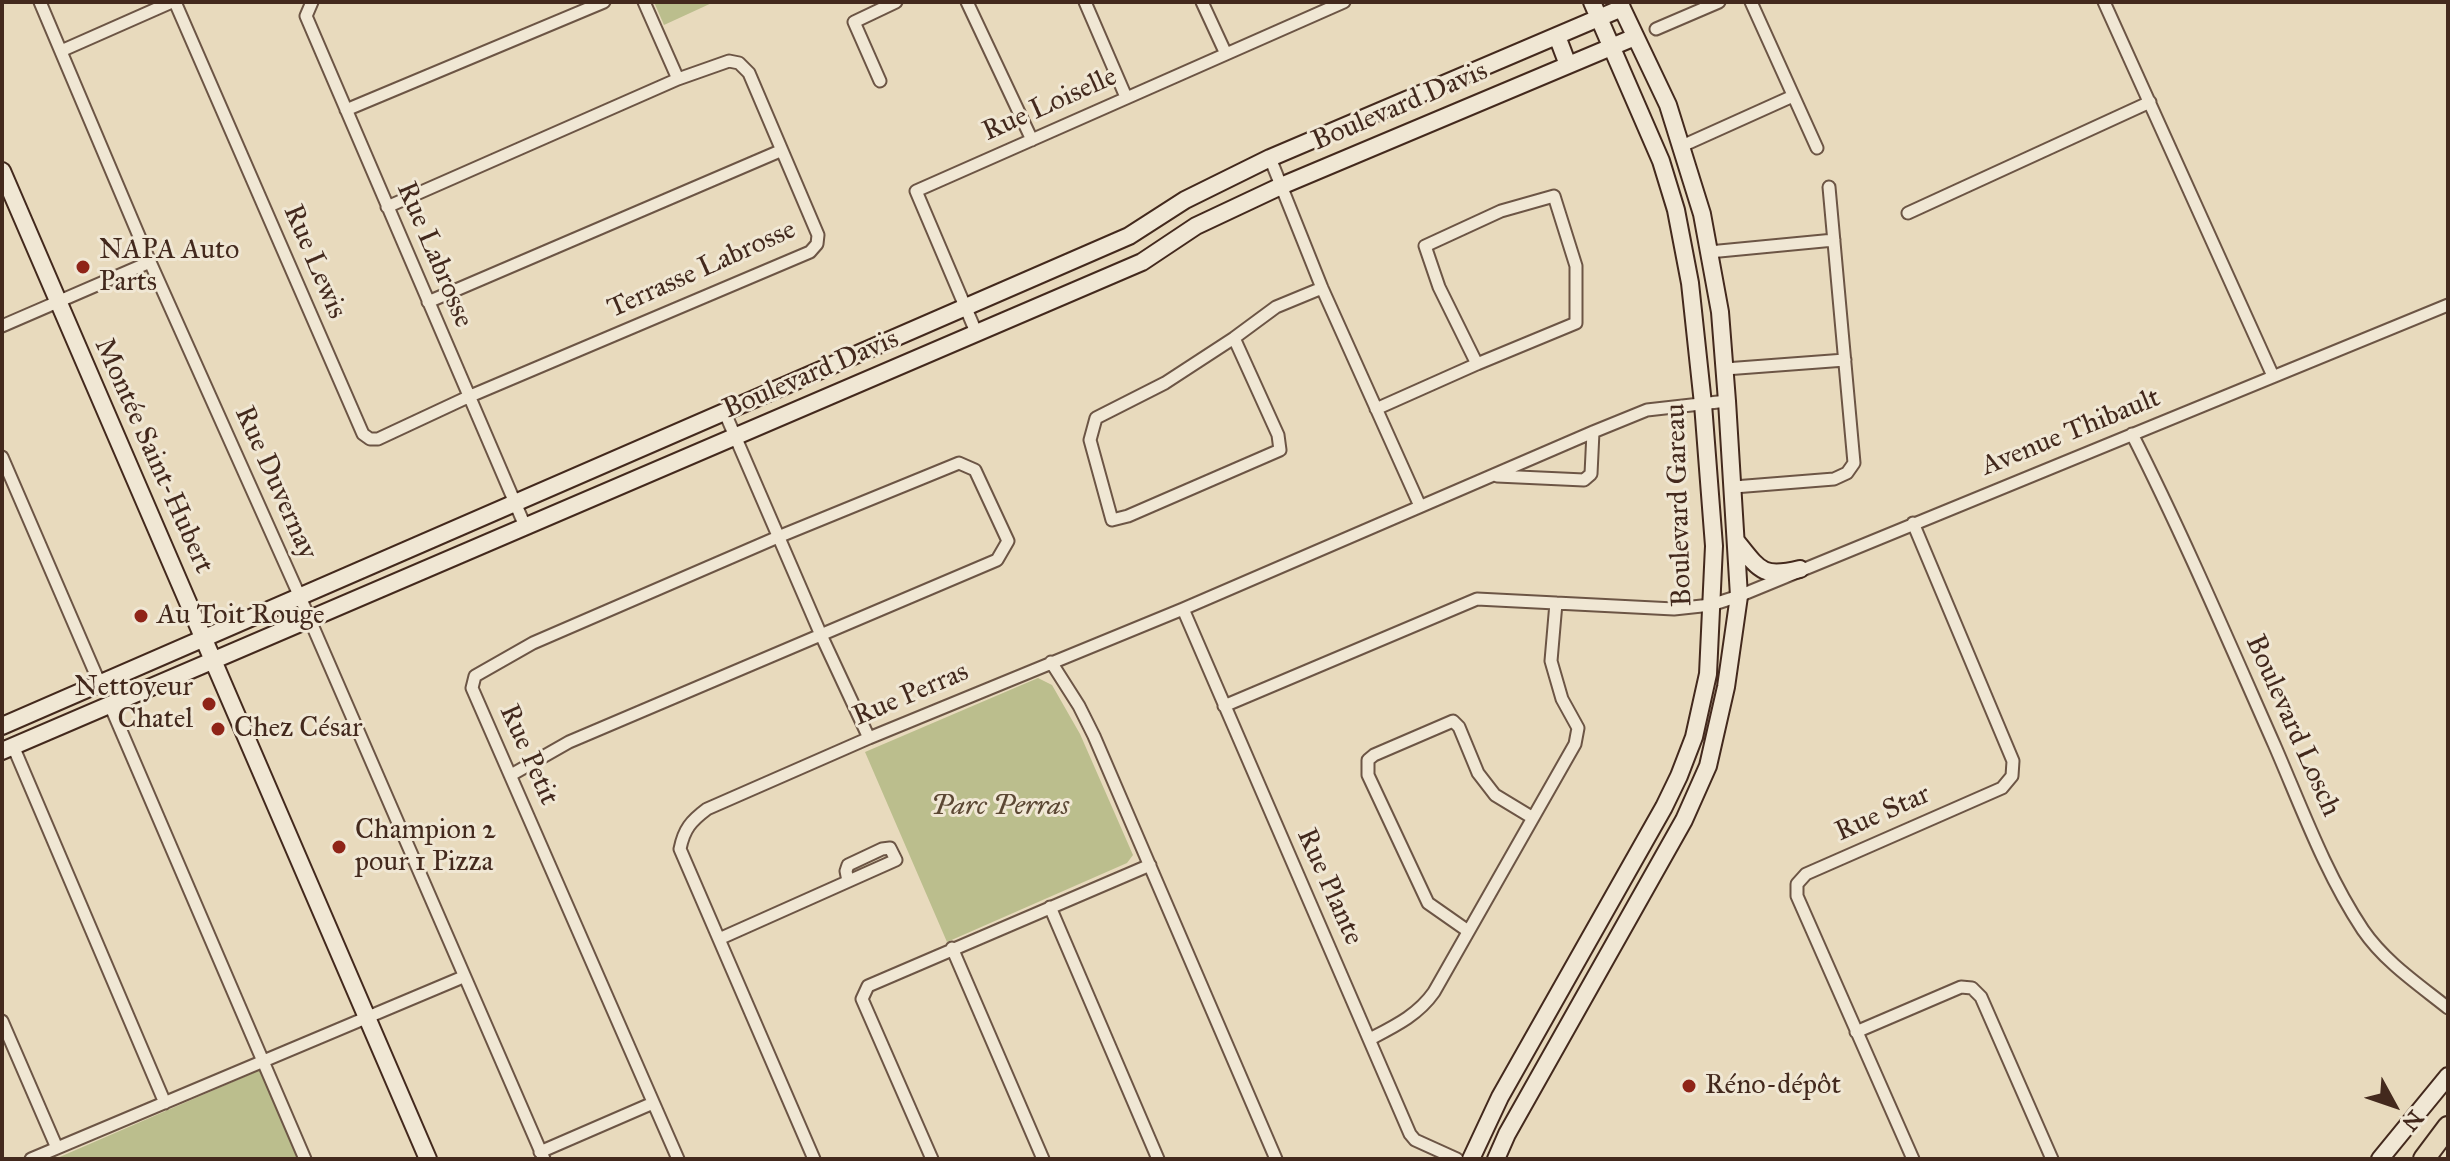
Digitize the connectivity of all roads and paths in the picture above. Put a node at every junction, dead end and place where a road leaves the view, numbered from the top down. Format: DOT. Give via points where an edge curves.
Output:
graph roads {
  1 [pos="40,2"];
  2 [pos="174,2"];
  3 [pos="312,2"];
  4 [pos="604,2"];
  5 [pos="644,2"];
  6 [pos="896,2"];
  7 [pos="967,2"];
  8 [pos="1085,2"];
  9 [pos="1202,2"];
  10 [pos="1344,2"];
  11 [pos="1592,2"];
  12 [pos="1719,2"];
  13 [pos="1751,2"];
  14 [pos="2104,2"];
  15 [pos="1620,5"];
  16 [pos="1599,18"];
  17 [pos="1656,29"];
  18 [pos="1557,36"];
  19 [pos="1635,37"];
  20 [pos="1612,47"];
  21 [pos="61,51"];
  22 [pos="1226,54"];
  23 [pos="1568,65"];
  24 [pos="678,79"];
  25 [pos="880,81"];
  26 [pos="1793,96"];
  27 [pos="1126,97"];
  28 [pos="2150,102"];
  29 [pos="346,110"];
  30 [pos="1032,140"];
  31 [pos="1682,146"];
  32 [pos="1817,148"];
  33 [pos="780,151"];
  34 [pos="1270,158"];
  35 [pos="2,171"];
  36 [pos="1281,186"];
  37 [pos="1829,187"];
  38 [pos="387,207"];
  39 [pos="1908,213"];
  40 [pos="1834,240"];
  41 [pos="1709,252"];
  42 [pos="150,262"];
  43 [pos="1322,288"];
  44 [pos="57,302"];
  45 [pos="428,302"];
  46 [pos="2448,305"];
  47 [pos="965,309"];
  48 [pos="2,326"];
  49 [pos="976,332"];
  50 [pos="1234,338"];
  51 [pos="1845,360"];
  52 [pos="1477,364"];
  53 [pos="1725,369"];
  54 [pos="2273,376"];
  55 [pos="468,397"];
  56 [pos="1727,401"];
  57 [pos="1703,404"];
  58 [pos="1376,409"];
  59 [pos="725,413"];
  60 [pos="1593,432"];
  61 [pos="2132,434"];
  62 [pos="735,435"];
  63 [pos="2,457"];
  64 [pos="1493,475"];
  65 [pos="1734,487"];
  66 [pos="514,503"];
  67 [pos="1420,506"];
  68 [pos="1913,523"];
  69 [pos="525,526"];
  70 [pos="778,537"];
  71 [pos="1737,542"];
  72 [pos="1800,569"];
  73 [pos="1739,596"];
  74 [pos="300,597"];
  75 [pos="1556,603"];
  76 [pos="1711,605"];
  77 [pos="1183,609"];
  78 [pos="310,619"];
  79 [pos="821,635"];
  80 [pos="204,640"];
  81 [pos="213,660"];
  82 [pos="1051,662"];
  83 [pos="124,674"];
  84 [pos="100,684"];
  85 [pos="134,694"];
  86 [pos="110,705"];
  87 [pos="1224,706"];
  88 [pos="3,723"];
  89 [pos="869,738"];
  90 [pos="8,749"];
  91 [pos="511,775"];
  92 [pos="1533,818"];
  93 [pos="1150,865"];
  94 [pos="848,881"];
  95 [pos="1050,907"];
  96 [pos="1468,931"];
  97 [pos="719,939"];
  98 [pos="952,948"];
  99 [pos="463,977"];
  100 [pos="2448,1008"];
  101 [pos="367,1018"];
  102 [pos="2,1021"];
  103 [pos="1856,1032"];
  104 [pos="1370,1039"];
  105 [pos="261,1062"];
  106 [pos="2448,1076"];
  107 [pos="165,1103"];
  108 [pos="653,1103"];
  109 [pos="2446,1130"];
  110 [pos="57,1148"];
  111 [pos="542,1155"];
  112 [pos="31,1159"];
  113 [pos="305,1159"];
  114 [pos="428,1159"];
  115 [pos="678,1159"];
  116 [pos="814,1159"];
  117 [pos="932,1159"];
  118 [pos="1043,1159"];
  119 [pos="1158,1159"];
  120 [pos="1276,1159"];
  121 [pos="1457,1159"];
  122 [pos="1471,1159"];
  123 [pos="1496,1159"];
  124 [pos="1913,1159"];
  125 [pos="2052,1159"];
  126 [pos="2380,1159"];
  127 [pos="2417,1159"];
  128 [pos="2424,1159"];
  1 -- 21 [label="street, Rue Duvernay"];
  2 -- 21 [label="street"];
  2 -- 55 [label="street, Rue Lewis" via="363,434 378,439"];
  3 -- 29 [label="street, Rue Labrosse" via="306,16"];
  4 -- 29 [label="street"];
  5 -- 24 [label="street"];
  6 -- 25 [label="street" via="854,22"];
  7 -- 30 [label="street"];
  8 -- 27 [label="street"];
  9 -- 22 [label="street"];
  10 -- 22 [label="street, Rue Loiselle"];
  11 -- 16 [label="street, Boulevard Gareau"];
  12 -- 17 [label="street"];
  13 -- 26 [label="street"];
  14 -- 28 [label="street"];
  15 -- 16 [label="street, Boulevard Davis"];
  15 -- 19 [label="street, Boulevard Gareau"];
  16 -- 18 [label="street, Boulevard Davis"];
  16 -- 20 [label="street, Boulevard Gareau"];
  18 -- 23 [label="street"];
  18 -- 34 [label="street, Boulevard Davis"];
  19 -- 20 [label="street, Boulevard Davis"];
  19 -- 31 [label="street, Boulevard Gareau"];
  20 -- 23 [label="street, Boulevard Davis"];
  20 -- 57 [label="street, Boulevard Gareau" via="1676,210"];
  21 -- 42 [label="street, Rue Duvernay"];
  22 -- 27 [label="street, Rue Loiselle"];
  23 -- 36 [label="street, Boulevard Davis"];
  24 -- 33 [label="street, Terrasse Labrosse" via="729,61 739,63 749,73"];
  24 -- 38 [label="street, Terrasse Labrosse"];
  26 -- 31 [label="street"];
  26 -- 32 [label="street"];
  27 -- 30 [label="street, Rue Loiselle"];
  28 -- 39 [label="street"];
  28 -- 54 [label="street"];
  29 -- 38 [label="street, Rue Labrosse"];
  30 -- 47 [label="street, Rue Loiselle" via="916,191"];
  31 -- 41 [label="street, Boulevard Gareau"];
  33 -- 45 [label="street"];
  33 -- 55 [label="street, Terrasse Labrosse" via="818,235 810,252"];
  34 -- 36 [label="street"];
  34 -- 47 [label="street, Boulevard Davis" via="1185,200 1129,236"];
  35 -- 44 [label="street, Montée Saint-Hubert"];
  36 -- 43 [label="street"];
  36 -- 49 [label="street, Boulevard Davis" via="1196,226 1142,262"];
  37 -- 40 [label="street"];
  38 -- 45 [label="street, Rue Labrosse"];
  40 -- 41 [label="street"];
  40 -- 51 [label="street"];
  41 -- 53 [label="street, Boulevard Gareau"];
  42 -- 44 [label="street"];
  42 -- 74 [label="street, Rue Duvernay"];
  43 -- 50 [label="street" via="1276,307"];
  43 -- 58 [label="street"];
  44 -- 48 [label="street"];
  44 -- 80 [label="street, Montée Saint-Hubert"];
  45 -- 55 [label="street, Rue Labrosse"];
  46 -- 54 [label="street, Avenue Thibault"];
  47 -- 49 [label="street, Rue Loiselle"];
  47 -- 59 [label="street, Boulevard Davis"];
  49 -- 62 [label="street, Boulevard Davis"];
  50 -- 50 [label="street" via="1165,383 1096,418 1090,440 1112,520 1280,450"];
  51 -- 53 [label="street"];
  51 -- 65 [label="street" via="1854,463 1847,473 1834,479"];
  52 -- 52 [label="street" via="1576,323 1576,266 1554,196 1501,211 1425,246"];
  52 -- 58 [label="street"];
  53 -- 56 [label="street, Boulevard Gareau"];
  54 -- 61 [label="street, Avenue Thibault"];
  55 -- 66 [label="street, Rue Labrosse"];
  56 -- 57 [label="street, Rue Perras"];
  56 -- 65 [label="street, Boulevard Gareau"];
  57 -- 60 [label="street, Rue Perras" via="1647,410"];
  57 -- 76 [label="street, Boulevard Gareau" via="1714,546"];
  58 -- 67 [label="street"];
  59 -- 62 [label="street"];
  59 -- 66 [label="street, Boulevard Davis"];
  60 -- 64 [label="street, Rue Perras"];
  60 -- 64 [label="street, Rue Perras" via="1591,474 1584,480"];
  61 -- 68 [label="street, Avenue Thibault"];
  61 -- 100 [label="street, Boulevard Losch" via="2333,878 2364,932 2393,964"];
  62 -- 69 [label="street, Boulevard Davis"];
  62 -- 70 [label="street"];
  63 -- 84 [label="street"];
  64 -- 67 [label="street, Rue Perras"];
  65 -- 71 [label="street, Boulevard Gareau"];
  66 -- 69 [label="street, Rue Labrosse"];
  66 -- 74 [label="street, Boulevard Davis"];
  67 -- 77 [label="street, Rue Perras"];
  68 -- 72 [label="street, Avenue Thibault"];
  68 -- 103 [label="street, Rue Star" via="2013,761 2012,776 2002,788 1806,874 1797,884 1797,896"];
  69 -- 78 [label="street, Boulevard Davis"];
  70 -- 79 [label="street"];
  70 -- 79 [label="street" via="959,463 975,470 1008,541 997,560"];
  70 -- 91 [label="street, Rue Petit" via="533,643 475,676 472,688"];
  71 -- 72 [label="street" via="1770,573"];
  71 -- 73 [label="street, Boulevard Gareau"];
  72 -- 73 [label="street, Avenue Thibault"];
  73 -- 76 [label="street, Avenue Thibault"];
  73 -- 123 [label="street, Boulevard Gareau" via="1708,766 1684,820"];
  74 -- 78 [label="street, Rue Duvernay"];
  74 -- 80 [label="street, Boulevard Davis"];
  75 -- 76 [label="street, Avenue Thibault" via="1674,609"];
  75 -- 87 [label="street, Avenue Thibault" via="1477,599"];
  75 -- 92 [label="street" via="1551,661 1562,699 1578,728 1575,744"];
  76 -- 122 [label="street, Boulevard Gareau" via="1708,674 1679,776 1500,1097"];
  77 -- 82 [label="street, Rue Perras"];
  77 -- 87 [label="street, Rue Plante"];
  78 -- 81 [label="street, Boulevard Davis"];
  78 -- 99 [label="street, Rue Duvernay"];
  79 -- 89 [label="street"];
  79 -- 91 [label="street" via="569,742"];
  80 -- 81 [label="street, Montée Saint-Hubert"];
  80 -- 83 [label="street, Boulevard Davis"];
  81 -- 85 [label="street, Boulevard Davis"];
  81 -- 101 [label="street, Montée Saint-Hubert"];
  82 -- 89 [label="street, Rue Perras"];
  82 -- 93 [label="street" via="1094,736"];
  83 -- 84 [label="street, Boulevard Davis"];
  83 -- 85 [label="street"];
  84 -- 88 [label="street, Boulevard Davis"];
  85 -- 86 [label="street, Boulevard Davis"];
  86 -- 90 [label="street, Boulevard Davis"];
  86 -- 105 [label="street"];
  87 -- 104 [label="street, Rue Plante"];
  89 -- 97 [label="street, Rue Perras" via="692,820 680,849"];
  90 -- 107 [label="street"];
  91 -- 108 [label="street, Rue Petit"];
  92 -- 96 [label="street"];
  92 -- 96 [label="street" via="1495,795 1453,721 1368,760 1368,775 1428,903"];
  93 -- 95 [label="street"];
  93 -- 120 [label="street"];
  94 -- 97 [label="street"];
  95 -- 98 [label="street"];
  95 -- 119 [label="street"];
  96 -- 104 [label="street" via="1423,1007"];
  97 -- 116 [label="street, Rue Perras"];
  98 -- 117 [label="street" via="868,986 862,999"];
  98 -- 118 [label="street"];
  99 -- 101 [label="street"];
  99 -- 111 [label="street, Rue Duvernay"];
  101 -- 105 [label="street"];
  101 -- 114 [label="street, Montée Saint-Hubert"];
  102 -- 110 [label="street"];
  103 -- 124 [label="street, Rue Star"];
  103 -- 125 [label="street" via="1961,987 1972,988 1981,997"];
  104 -- 121 [label="street, Rue Plante" via="1410,1134"];
  105 -- 107 [label="street"];
  105 -- 113 [label="street"];
  106 -- 126 [label="street"];
  107 -- 110 [label="street"];
  108 -- 111 [label="street"];
  108 -- 115 [label="street, Rue Petit"];
  109 -- 127 [label="highway"];
  109 -- 128 [label="highway"];
  110 -- 112 [label="street"];
}
